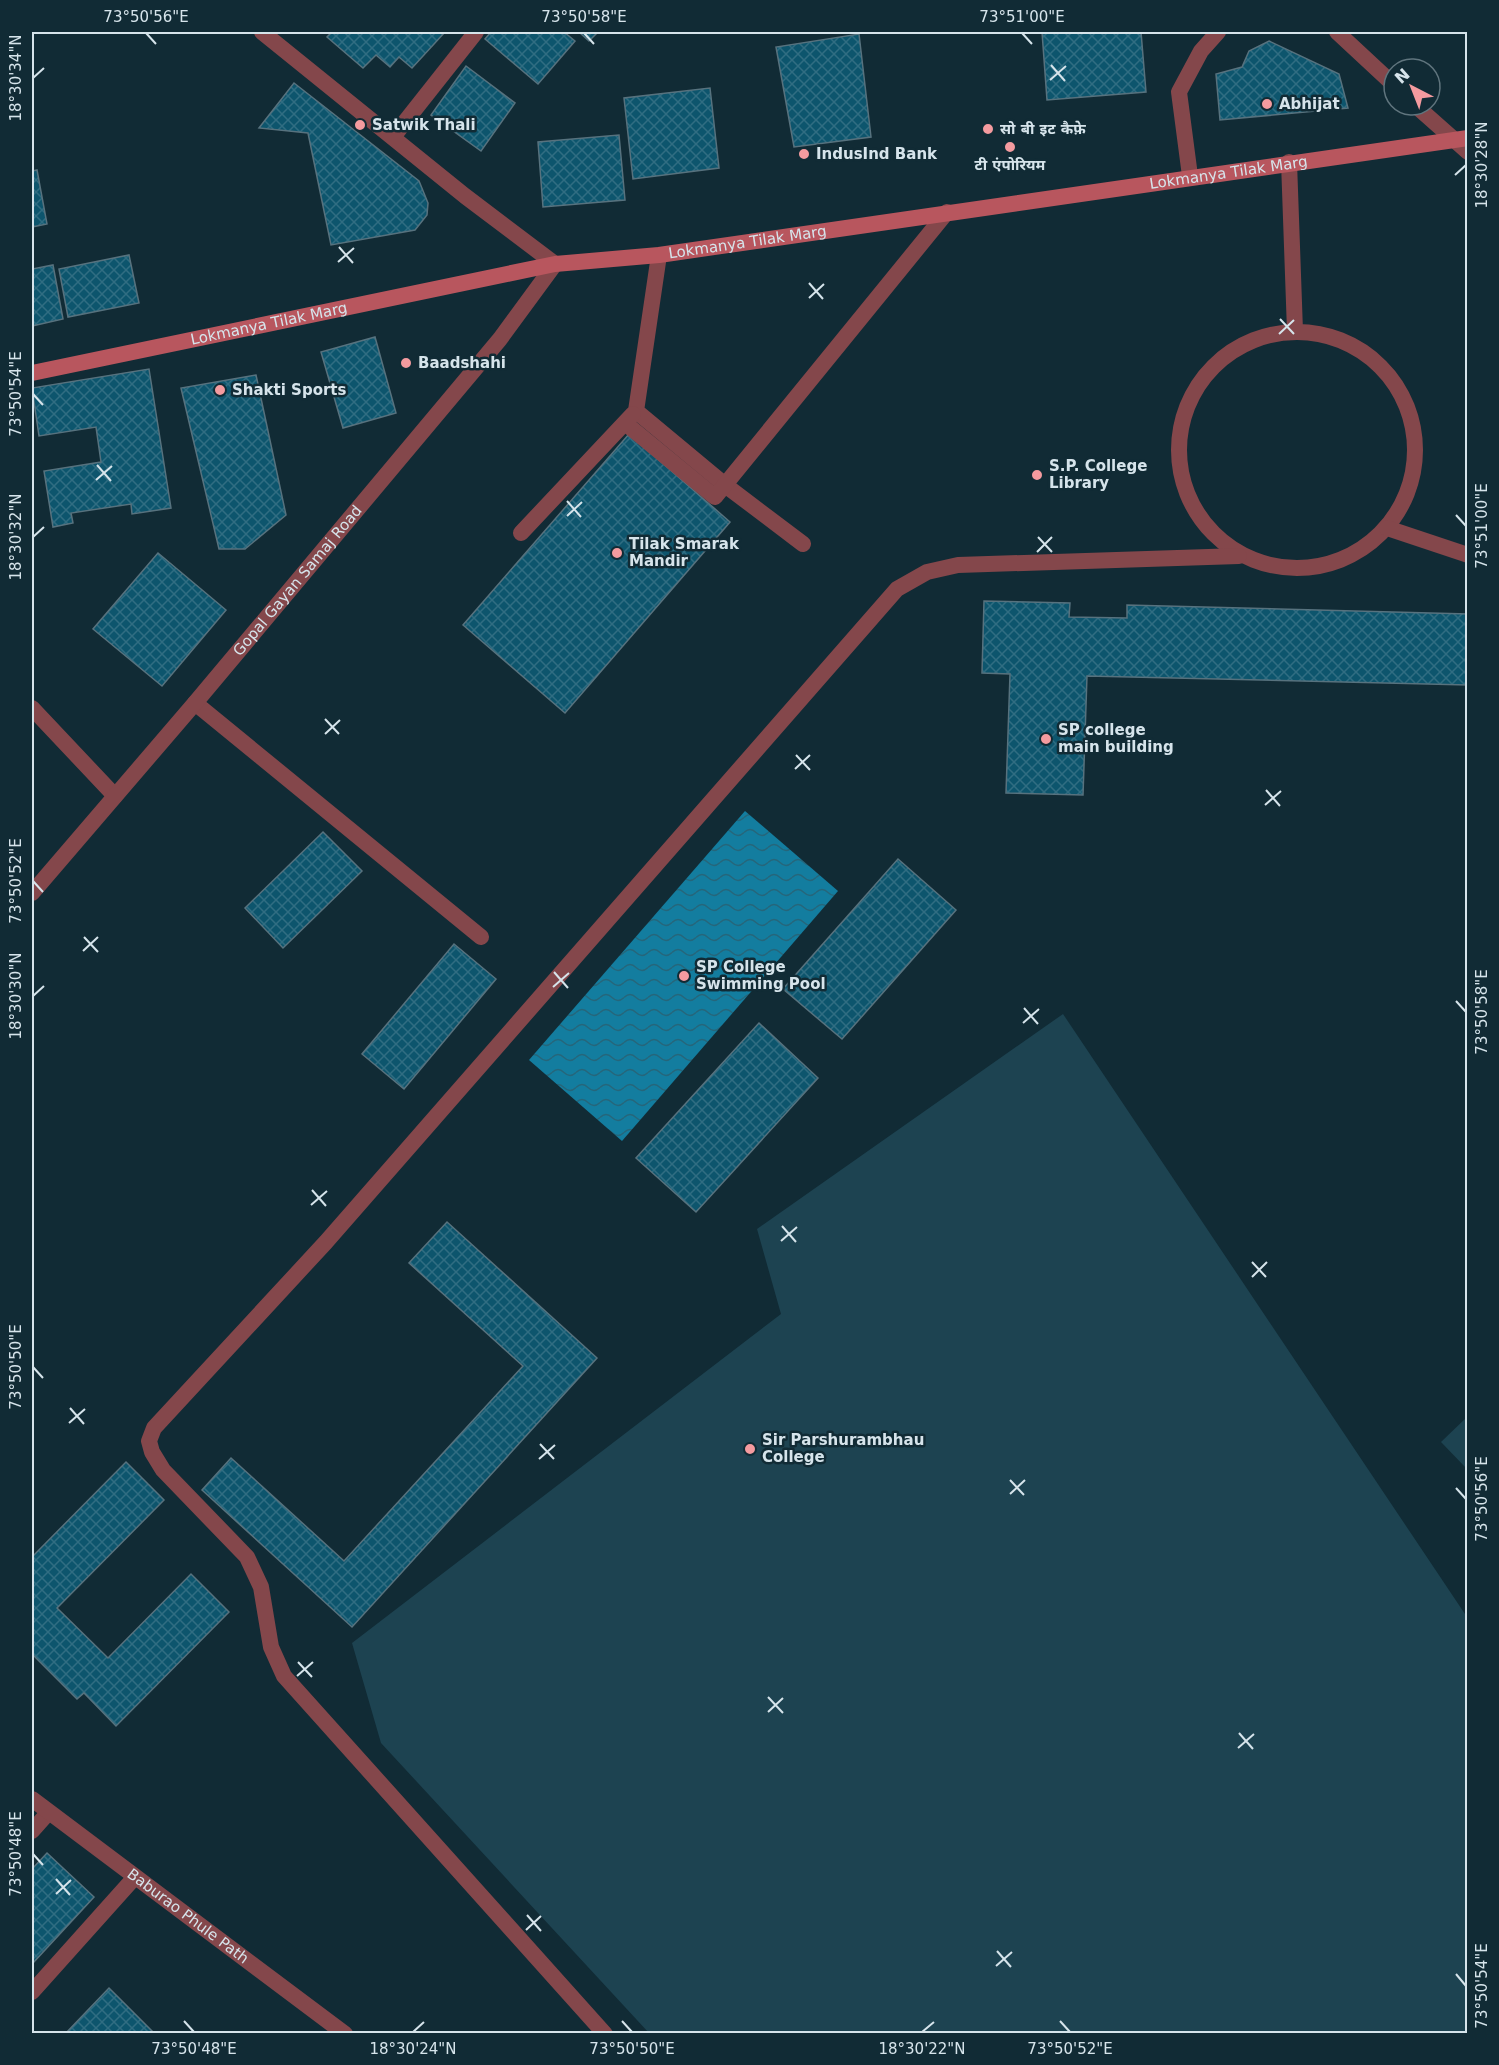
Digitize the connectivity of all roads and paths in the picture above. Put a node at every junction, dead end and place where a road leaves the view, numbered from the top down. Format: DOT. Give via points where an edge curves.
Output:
graph roads {
  1 [pos="262,32"];
  2 [pos="476,32"];
  3 [pos="1218,32"];
  4 [pos="1337,32"];
  5 [pos="1382,74"];
  6 [pos="1432,117"];
  7 [pos="393,137"];
  8 [pos="1460,139"];
  9 [pos="1467,152"];
  10 [pos="1289,162"];
  11 [pos="1190,176"];
  12 [pos="947,212"];
  13 [pos="659,255"];
  14 [pos="555,264"];
  15 [pos="1295,332"];
  16 [pos="32,373"];
  17 [pos="631,417"];
  18 [pos="724,484"];
  19 [pos="1387,528"];
  20 [pos="521,533"];
  21 [pos="803,544"];
  22 [pos="1467,555"];
  23 [pos="1239,556"];
  24 [pos="195,703"];
  25 [pos="32,708"];
  26 [pos="115,796"];
  27 [pos="32,893"];
  28 [pos="481,937"];
  29 [pos="32,1799"];
  30 [pos="48,1812"];
  31 [pos="32,1831"];
  32 [pos="135,1877"];
  33 [pos="32,1992"];
  34 [pos="345,2034"];
  35 [pos="604,2034"];
  1 -- 7 [label="street"];
  2 -- 7 [label="street"];
  3 -- 11 [label="street" via="1201,51 1179,92"];
  4 -- 5 [label="street"];
  6 -- 8 [label="street"];
  7 -- 14 [label="street"];
  8 -- 9 [label="street"];
  8 -- 10 [label="main road, Lokmanya Tilak Marg"];
  10 -- 11 [label="main road, Lokmanya Tilak Marg"];
  10 -- 15 [label="street"];
  11 -- 12 [label="main road, Lokmanya Tilak Marg"];
  12 -- 13 [label="main road, Lokmanya Tilak Marg"];
  12 -- 18 [label="street"];
  13 -- 14 [label="main road, Lokmanya Tilak Marg"];
  13 -- 17 [label="street"];
  14 -- 16 [label="main road, Lokmanya Tilak Marg"];
  14 -- 24 [label="street, Gopal Gayan Samaj Road" via="500,339"];
  15 -- 19 [label="street" via="1332,336 1367,354 1394,381 1410,414 1416,454 1408,494"];
  15 -- 23 [label="street" via="1257,338 1224,357 1198,384 1182,419 1178,457 1186,496 1207,530"];
  17 -- 18 [label="street"];
  17 -- 20 [label="street"];
  18 -- 21 [label="street"];
  19 -- 22 [label="street"];
  19 -- 23 [label="street" via="1355,554 1318,568 1277,568"];
  23 -- 35 [label="street" via="958,565 927,572 897,589 327,1242 154,1428 149,1441 163,1470 247,1557 261,1587 271,1647 284,1676"];
  24 -- 26 [label="street, Gopal Gayan Samaj Road"];
  24 -- 28 [label="street"];
  25 -- 26 [label="street"];
  26 -- 27 [label="street, Gopal Gayan Samaj Road"];
  29 -- 30 [label="street, Baburao Phule Path"];
  30 -- 31 [label="street"];
  30 -- 32 [label="street, Baburao Phule Path"];
  32 -- 33 [label="street"];
  32 -- 34 [label="street, Baburao Phule Path"];
}
